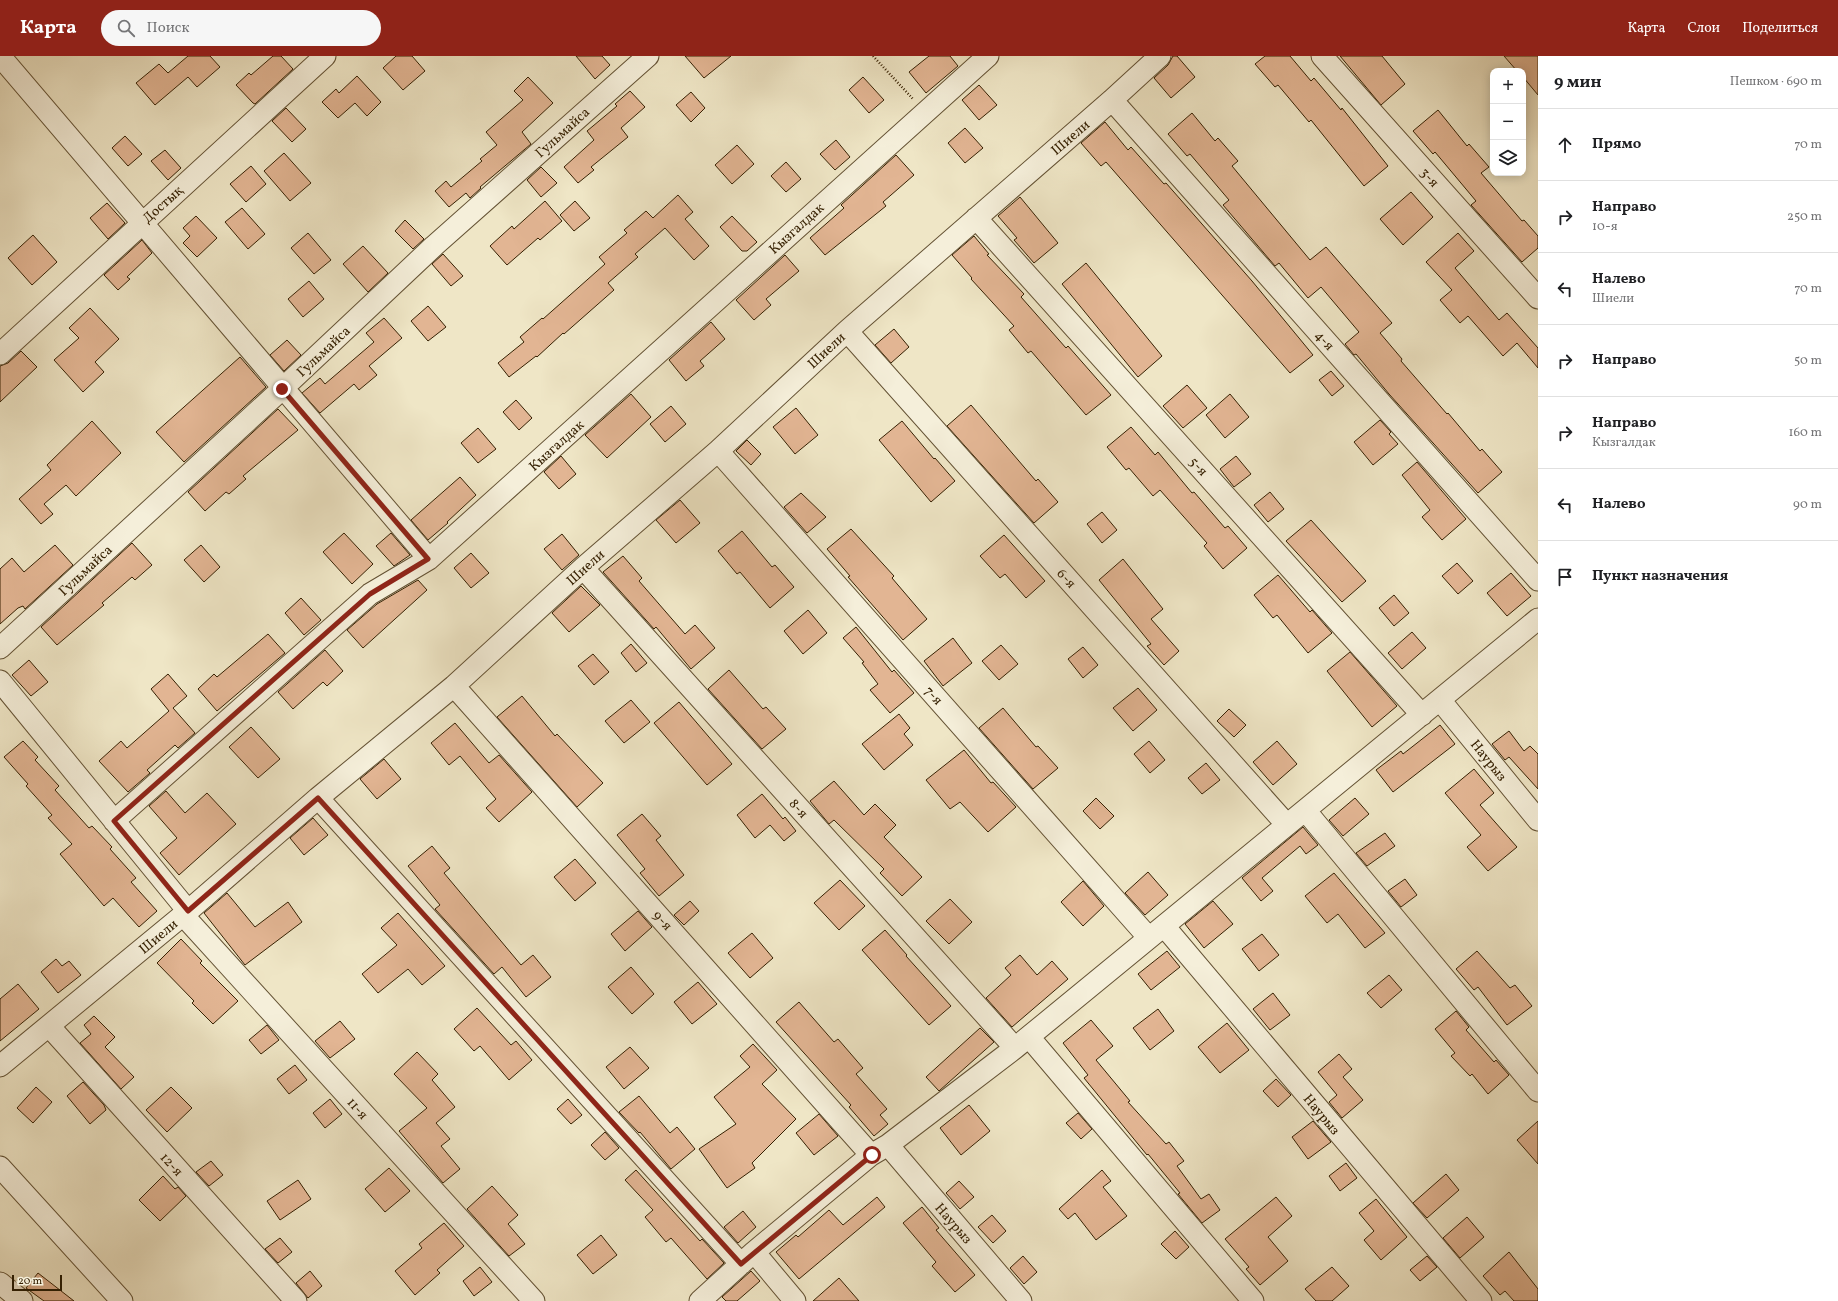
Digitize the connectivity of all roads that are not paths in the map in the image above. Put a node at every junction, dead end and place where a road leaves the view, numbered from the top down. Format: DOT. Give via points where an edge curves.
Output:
graph roads {
  1 [pos="0,56"];
  2 [pos="325,56"];
  3 [pos="648,56"];
  4 [pos="988,56"];
  5 [pos="1160,56"];
  6 [pos="1322,56"];
  7 [pos="1112,100"];
  8 [pos="976,218"];
  9 [pos="143,221"];
  10 [pos="1538,298"];
  11 [pos="846,331"];
  12 [pos="0,354"];
  13 [pos="282,389"];
  14 [pos="718,451"];
  15 [pos="428,559"];
  16 [pos="583,568"];
  17 [pos="1538,580"];
  18 [pos="1538,619"];
  19 [pos="0,648"];
  20 [pos="0,681"];
  21 [pos="454,686"];
  22 [pos="1440,700"];
  23 [pos="1422,715"];
  24 [pos="318,798"];
  25 [pos="1305,810"];
  26 [pos="1538,820"];
  27 [pos="114,821"];
  28 [pos="1287,826"];
  29 [pos="185,913"];
  30 [pos="1157,932"];
  31 [pos="49,1026"];
  32 [pos="1022,1042"];
  33 [pos="0,1066"];
  34 [pos="1538,1091"];
  35 [pos="880,1150"];
  36 [pos="0,1167"];
  37 [pos="747,1258"];
  38 [pos="0,1283"];
  39 [pos="22,1301"];
  40 [pos="122,1301"];
  41 [pos="296,1301"];
  42 [pos="534,1301"];
  43 [pos="700,1301"];
  44 [pos="795,1301"];
  45 [pos="1021,1301"];
  46 [pos="1253,1301"];
  47 [pos="1481,1301"];
  1 -- 9 [label="street"];
  2 -- 9 [label="street, Достық"];
  3 -- 13 [label="street, Гульмайса" via="434,246"];
  4 -- 15 [label="street, Кызгалдак"];
  5 -- 7 [label="street, Шиели"];
  6 -- 10 [label="street, 3-я"];
  7 -- 8 [label="street, Шиели"];
  7 -- 17 [label="street, 4-я"];
  8 -- 11 [label="street, Шиели"];
  8 -- 23 [label="street, 5-я"];
  9 -- 12 [label="street, Достық"];
  9 -- 13 [label="street"];
  11 -- 14 [label="street, Шиели"];
  11 -- 28 [label="street, 6-я"];
  13 -- 15 [label="street"];
  13 -- 19 [label="street, Гульмайса"];
  14 -- 16 [label="street, Шиели"];
  14 -- 30 [label="street, 7-я"];
  15 -- 27 [label="street, Кызгалдак" via="370,594"];
  16 -- 21 [label="street, Шиели"];
  16 -- 32 [label="street, 8-я"];
  18 -- 22 [label="street"];
  20 -- 27 [label="street, 11-я"];
  21 -- 24 [label="street, Шиели"];
  21 -- 35 [label="street, 9-я"];
  22 -- 23 [label="street"];
  22 -- 26 [label="street, Наурыз"];
  23 -- 25 [label="street"];
  24 -- 29 [label="street, Шиели"];
  24 -- 37 [label="street"];
  25 -- 28 [label="street"];
  25 -- 34 [label="street"];
  27 -- 29 [label="street, 11-я"];
  28 -- 30 [label="street"];
  29 -- 31 [label="street, Шиели"];
  29 -- 42 [label="street, 11-я"];
  30 -- 32 [label="street"];
  30 -- 47 [label="street, Наурыз"];
  31 -- 33 [label="street, Шиели"];
  31 -- 41 [label="street, 12-я"];
  32 -- 35 [label="street"];
  32 -- 46 [label="street"];
  35 -- 37 [label="street"];
  35 -- 45 [label="street, Наурыз"];
  36 -- 40 [label="street"];
  37 -- 43 [label="street"];
  37 -- 44 [label="street"];
  38 -- 39 [label="street"];
}
